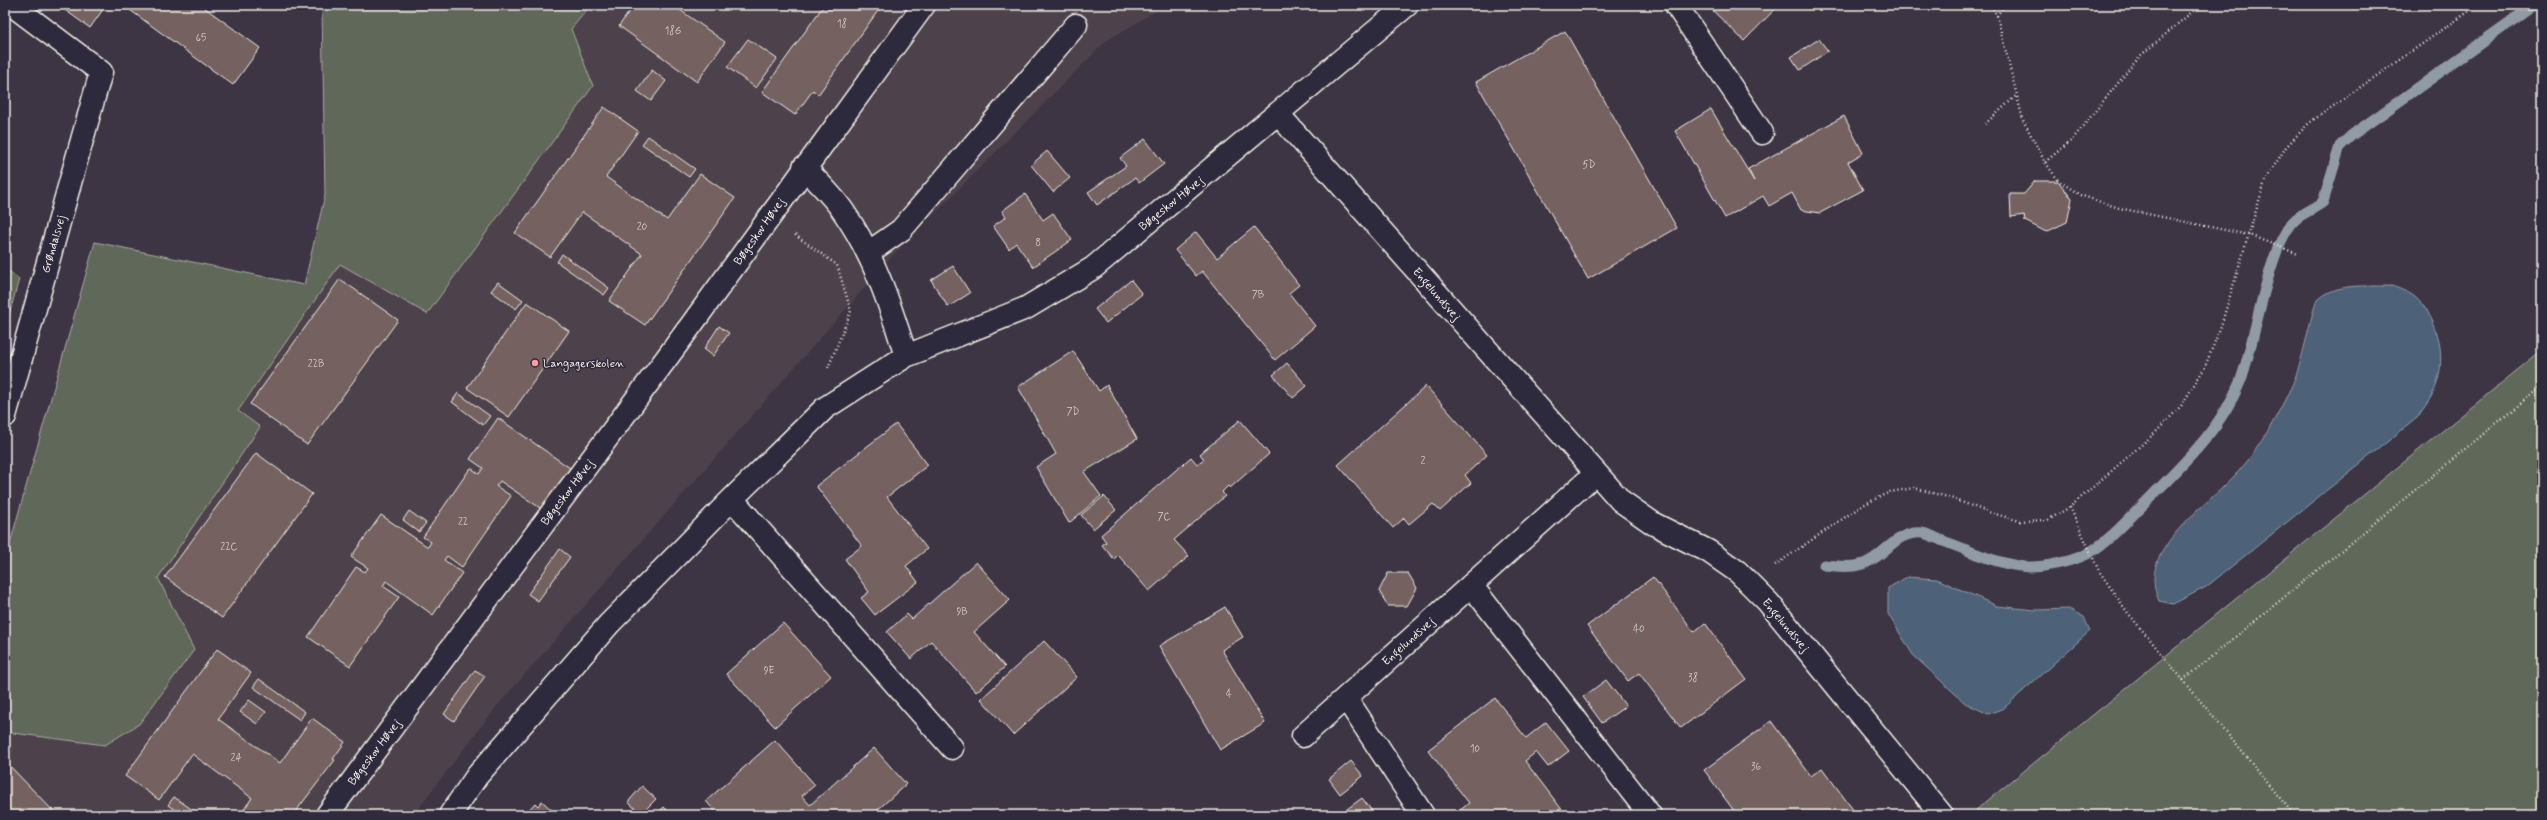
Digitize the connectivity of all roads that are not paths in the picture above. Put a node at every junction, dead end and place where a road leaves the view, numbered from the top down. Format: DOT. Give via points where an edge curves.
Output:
graph roads {
  1 [pos="12,5"];
  2 [pos="924,5"];
  3 [pos="1407,5"];
  4 [pos="1676,5"];
  5 [pos="1076,25"];
  6 [pos="1279,115"];
  7 [pos="1762,133"];
  8 [pos="804,167"];
  9 [pos="868,253"];
  10 [pos="906,356"];
  11 [pos="5,416"];
  12 [pos="1596,473"];
  13 [pos="732,499"];
  14 [pos="1471,585"];
  15 [pos="1346,698"];
  16 [pos="1303,736"];
  17 [pos="952,748"];
  18 [pos="327,815"];
  19 [pos="450,815"];
  20 [pos="1423,815"];
  21 [pos="1650,815"];
  22 [pos="1942,815"];
  1 -- 11 [label="street, Grøndalsvej" via="101,72"];
  2 -- 8 [label="street, Bøgeskov Høvej"];
  3 -- 6 [label="street, Bøgeskov Høvej"];
  4 -- 7 [label="street"];
  5 -- 9 [label="street" via="901,230"];
  6 -- 10 [label="street, Bøgeskov Høvej" via="1093,268 1026,308"];
  6 -- 12 [label="street, Engelundsvej"];
  8 -- 9 [label="street" via="842,210"];
  8 -- 18 [label="street, Bøgeskov Høvej" via="692,324"];
  9 -- 10 [label="street" via="885,291"];
  10 -- 13 [label="street, Bøgeskov Høvej" via="825,408"];
  12 -- 14 [label="street, Engelundsvej"];
  12 -- 22 [label="street, Engelundsvej" via="1621,501 1654,524 1708,551 1738,572 1768,602"];
  13 -- 17 [label="street"];
  13 -- 19 [label="street, Bøgeskov Høvej" via="609,624 477,776"];
  14 -- 15 [label="street, Engelundsvej"];
  14 -- 21 [label="street"];
  15 -- 16 [label="street, Engelundsvej"];
  15 -- 20 [label="street"];
}
